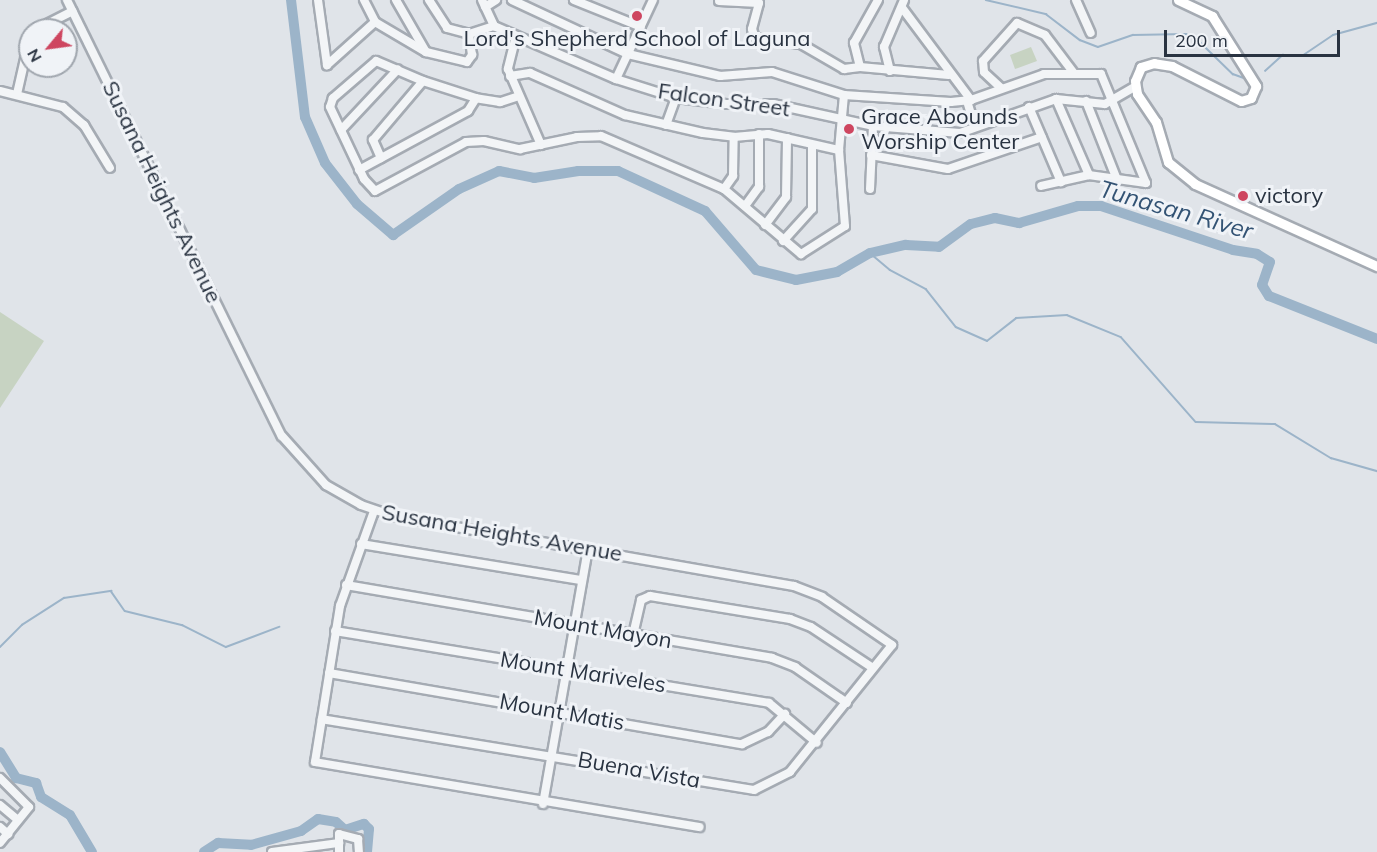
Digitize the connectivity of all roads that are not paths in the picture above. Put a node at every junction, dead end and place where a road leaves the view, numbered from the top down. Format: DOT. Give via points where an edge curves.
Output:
graph roads {
  1 [pos="67,0"];
  2 [pos="318,0"];
  3 [pos="364,0"];
  4 [pos="396,0"];
  5 [pos="429,0"];
  6 [pos="496,0"];
  7 [pos="512,0"];
  8 [pos="574,0"];
  9 [pos="652,0"];
  10 [pos="878,0"];
  11 [pos="1075,0"];
  12 [pos="1178,0"];
  13 [pos="719,1"];
  14 [pos="762,1"];
  15 [pos="484,4"];
  16 [pos="903,4"];
  17 [pos="73,11"];
  18 [pos="59,18"];
  19 [pos="375,22"];
  20 [pos="494,26"];
  21 [pos="640,27"];
  22 [pos="1091,33"];
  23 [pos="470,34"];
  24 [pos="516,36"];
  25 [pos="426,52"];
  26 [pos="628,54"];
  27 [pos="860,67"];
  28 [pos="398,69"];
  29 [pos="890,71"];
  30 [pos="1073,72"];
  31 [pos="949,75"];
  32 [pos="510,76"];
  33 [pos="21,78"];
  34 [pos="616,79"];
  35 [pos="423,81"];
  36 [pos="1135,87"];
  37 [pos="1001,88"];
  38 [pos="0,91"];
  39 [pos="17,94"];
  40 [pos="844,95"];
  41 [pos="519,96"];
  42 [pos="477,98"];
  43 [pos="676,98"];
  44 [pos="1056,99"];
  45 [pos="1114,99"];
  46 [pos="969,100"];
  47 [pos="1086,101"];
  48 [pos="1029,107"];
  49 [pos="841,121"];
  50 [pos="666,125"];
  51 [pos="873,126"];
  52 [pos="975,127"];
  53 [pos="341,130"];
  54 [pos="759,134"];
  55 [pos="734,137"];
  56 [pos="1042,137"];
  57 [pos="787,138"];
  58 [pos="541,145"];
  59 [pos="812,145"];
  60 [pos="839,150"];
  61 [pos="871,154"];
  62 [pos="381,158"];
  63 [pos="110,168"];
  64 [pos="359,170"];
  65 [pos="1089,176"];
  66 [pos="1116,177"];
  67 [pos="1061,182"];
  68 [pos="1041,186"];
  69 [pos="724,189"];
  70 [pos="870,189"];
  71 [pos="745,206"];
  72 [pos="765,225"];
  73 [pos="783,242"];
  74 [pos="1377,266"];
  75 [pos="374,510"];
  76 [pos="361,544"];
  77 [pos="588,549"];
  78 [pos="582,580"];
  79 [pos="346,585"];
  80 [pos="575,625"];
  81 [pos="335,631"];
  82 [pos="633,635"];
  83 [pos="892,645"];
  84 [pos="873,668"];
  85 [pos="567,669"];
  86 [pos="329,674"];
  87 [pos="848,703"];
  88 [pos="561,712"];
  89 [pos="785,714"];
  90 [pos="322,719"];
  91 [pos="817,743"];
  92 [pos="552,755"];
  93 [pos="0,778"];
  94 [pos="0,804"];
  95 [pos="543,804"];
  96 [pos="18,820"];
  97 [pos="0,827"];
  98 [pos="700,827"];
  99 [pos="8,834"];
  100 [pos="0,843"];
  101 [pos="319,843"];
  102 [pos="339,843"];
  103 [pos="272,852"];
  104 [pos="319,852"];
  105 [pos="339,852"];
  106 [pos="358,852"];
  1 -- 17 [label="street, Susana Heights Avenue"];
  2 -- 19 [label="street" via="327,64"];
  3 -- 19 [label="street"];
  4 -- 25 [label="street"];
  5 -- 23 [label="street" via="447,28"];
  6 -- 15 [label="street"];
  7 -- 26 [label="street"];
  8 -- 21 [label="street"];
  9 -- 21 [label="street"];
  10 -- 27 [label="street" via="854,43"];
  11 -- 22 [label="street"];
  12 -- 36 [label="main road" via="1206,11 1221,27 1254,80 1254,95 1247,100 1232,99 1184,71 1160,63 1141,67"];
  13 -- 14 [label="street"];
  14 -- 27 [label="street" via="752,29 755,38 801,44 844,69"];
  15 -- 20 [label="street"];
  16 -- 29 [label="street" via="884,47"];
  16 -- 31 [label="street"];
  17 -- 18 [label="street"];
  17 -- 75 [label="street, Susana Heights Avenue" via="282,436 326,485"];
  19 -- 25 [label="street"];
  20 -- 23 [label="street"];
  20 -- 24 [label="street, Falcon Street"];
  21 -- 26 [label="street"];
  23 -- 25 [label="street" via="472,55 463,63"];
  24 -- 32 [label="street" via="507,64"];
  24 -- 34 [label="street, Falcon Street"];
  26 -- 34 [label="street"];
  26 -- 40 [label="street" via="720,76 772,72"];
  27 -- 29 [label="street"];
  28 -- 35 [label="street"];
  28 -- 53 [label="street"];
  28 -- 53 [label="street" via="375,61 331,101"];
  29 -- 31 [label="street"];
  30 -- 37 [label="street" via="1044,74"];
  30 -- 37 [label="street" via="1045,35 1017,22 983,61 984,72"];
  30 -- 45 [label="street" via="1104,76"];
  31 -- 46 [label="street"];
  32 -- 41 [label="street"];
  32 -- 50 [label="street" via="532,73 625,115"];
  33 -- 39 [label="street"];
  34 -- 43 [label="street, Falcon Street"];
  35 -- 42 [label="street"];
  35 -- 62 [label="street" via="373,140"];
  36 -- 45 [label="street, Falcon Street"];
  36 -- 74 [label="main road" via="1156,122 1168,162 1186,179"];
  37 -- 46 [label="street"];
  38 -- 39 [label="street"];
  39 -- 63 [label="street" via="53,103 74,114"];
  40 -- 46 [label="street"];
  40 -- 49 [label="street"];
  41 -- 42 [label="street" via="500,102"];
  41 -- 58 [label="street"];
  42 -- 62 [label="street" via="468,111"];
  43 -- 49 [label="street, Falcon Street" via="773,104"];
  43 -- 50 [label="street"];
  44 -- 47 [label="street, Falcon Street"];
  44 -- 48 [label="street, Falcon Street"];
  44 -- 65 [label="street"];
  45 -- 47 [label="street, Falcon Street" via="1105,104"];
  45 -- 66 [label="street" via="1147,181 1142,185"];
  46 -- 52 [label="street"];
  47 -- 66 [label="street"];
  48 -- 52 [label="street, Falcon Street"];
  48 -- 56 [label="street"];
  49 -- 51 [label="street, Falcon Street"];
  49 -- 60 [label="street"];
  50 -- 55 [label="street"];
  51 -- 52 [label="street, Falcon Street" via="953,133"];
  51 -- 61 [label="street"];
  53 -- 64 [label="street"];
  54 -- 55 [label="street"];
  54 -- 57 [label="street"];
  54 -- 71 [label="street" via="759,188"];
  55 -- 69 [label="street" via="733,176"];
  56 -- 61 [label="street" via="948,169"];
  56 -- 67 [label="street"];
  57 -- 59 [label="street"];
  57 -- 72 [label="street" via="786,197"];
  58 -- 64 [label="street" via="520,149 484,141 466,142 375,191"];
  58 -- 69 [label="street" via="601,136"];
  59 -- 60 [label="street"];
  59 -- 73 [label="street" via="812,209"];
  60 -- 73 [label="street" via="845,226 805,254 798,254"];
  61 -- 70 [label="street"];
  62 -- 64 [label="street"];
  65 -- 66 [label="street"];
  65 -- 67 [label="street"];
  67 -- 68 [label="street"];
  69 -- 71 [label="street"];
  71 -- 72 [label="street"];
  72 -- 73 [label="street"];
  75 -- 76 [label="street"];
  75 -- 77 [label="street, Susana Heights Avenue"];
  76 -- 78 [label="street"];
  76 -- 79 [label="street"];
  77 -- 78 [label="street"];
  77 -- 83 [label="street, Susana Heights Avenue" via="808,590"];
  78 -- 80 [label="street"];
  79 -- 80 [label="street, Mount Mayon"];
  79 -- 81 [label="street"];
  80 -- 82 [label="street, Mount Mayon"];
  80 -- 85 [label="street"];
  81 -- 85 [label="street, Mount Mariveles"];
  81 -- 86 [label="street"];
  82 -- 84 [label="street" via="641,600 650,596 790,619 812,627"];
  82 -- 87 [label="street, Mount Mayon" via="778,659"];
  83 -- 84 [label="street, Buena Vista"];
  84 -- 87 [label="street, Buena Vista"];
  85 -- 88 [label="street"];
  85 -- 89 [label="street, Mount Mariveles" via="764,702"];
  86 -- 88 [label="street, Mount Matis"];
  86 -- 90 [label="street"];
  87 -- 91 [label="street, Buena Vista"];
  88 -- 89 [label="street, Mount Matis" via="742,744 768,732"];
  88 -- 92 [label="street"];
  89 -- 91 [label="street, Mount Mariveles"];
  90 -- 92 [label="street, Buena Vista"];
  90 -- 95 [label="street" via="315,762"];
  91 -- 92 [label="street, Buena Vista" via="790,772 754,790"];
  92 -- 95 [label="street"];
  93 -- 96 [label="street" via="29,807"];
  94 -- 96 [label="street"];
  95 -- 98 [label="street"];
  96 -- 99 [label="street"];
  97 -- 99 [label="street"];
  99 -- 100 [label="street"];
  101 -- 102 [label="street"];
  101 -- 103 [label="street"];
  101 -- 104 [label="street"];
  102 -- 105 [label="street"];
  102 -- 106 [label="street" via="339,834 358,839"];
}
